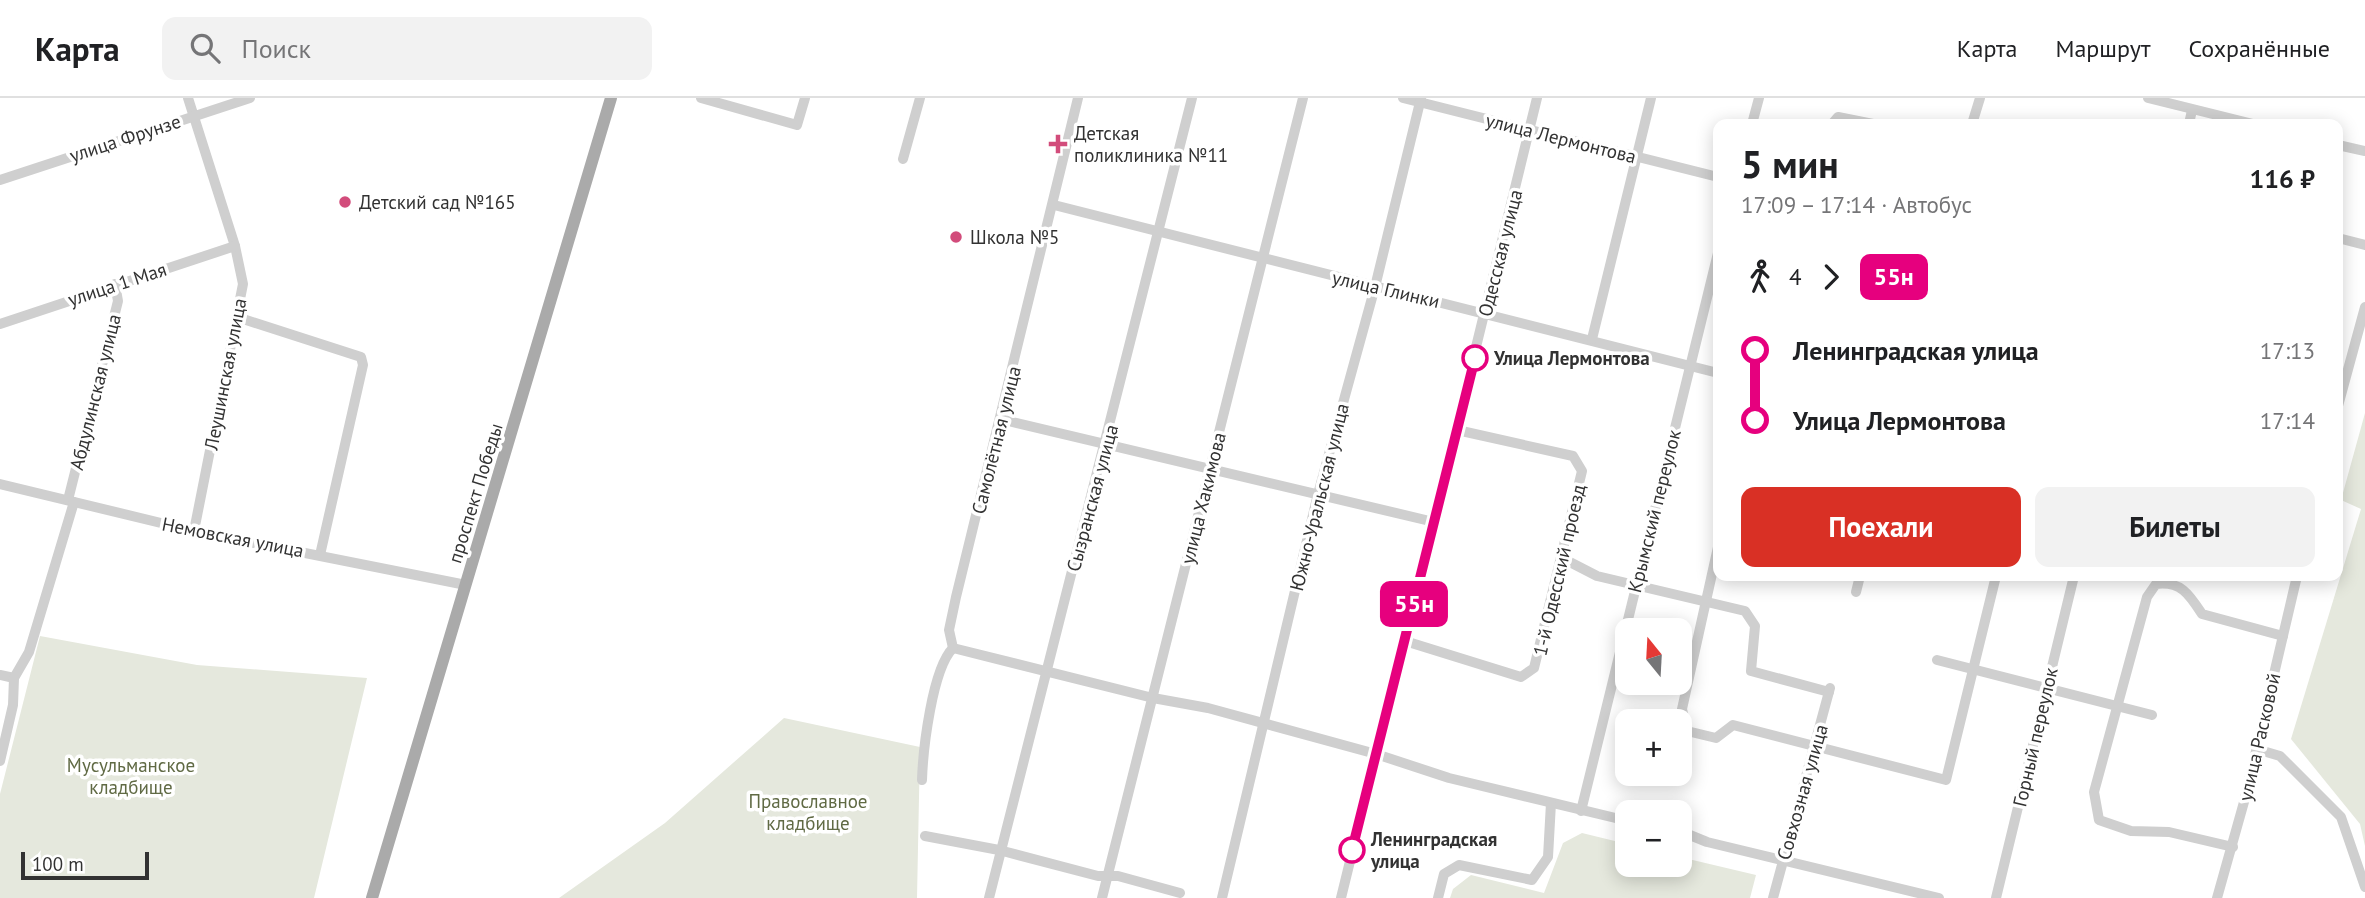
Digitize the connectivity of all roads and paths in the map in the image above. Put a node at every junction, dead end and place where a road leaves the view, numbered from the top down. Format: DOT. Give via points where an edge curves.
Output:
graph roads {
  1 [pos="187,98"];
  2 [pos="250,98"];
  3 [pos="611,98"];
  4 [pos="701,98"];
  5 [pos="805,98"];
  6 [pos="920,98"];
  7 [pos="1077,98"];
  8 [pos="1192,98"];
  9 [pos="1303,98"];
  10 [pos="1403,98"];
  11 [pos="1537,98"];
  12 [pos="1651,98"];
  13 [pos="1759,98"];
  14 [pos="1980,98"];
  15 [pos="2148,98"];
  16 [pos="1420,100"];
  17 [pos="2192,110"];
  18 [pos="193,116"];
  19 [pos="1753,119"];
  20 [pos="1974,119"];
  21 [pos="2190,119"];
  22 [pos="2231,119"];
  23 [pos="1530,130"];
  24 [pos="2343,146"];
  25 [pos="2365,151"];
  26 [pos="1636,158"];
  27 [pos="903,159"];
  28 [pos="1713,176"];
  29 [pos="0,180"];
  30 [pos="1054,205"];
  31 [pos="1160,233"];
  32 [pos="2343,240"];
  33 [pos="2365,245"];
  34 [pos="234,246"];
  35 [pos="1263,260"];
  36 [pos="1713,275"];
  37 [pos="115,284"];
  38 [pos="1375,287"];
  39 [pos="2365,307"];
  40 [pos="1486,313"];
  41 [pos="237,317"];
  42 [pos="0,324"];
  43 [pos="1591,339"];
  44 [pos="1692,366"];
  45 [pos="1713,372"];
  46 [pos="2343,388"];
  47 [pos="1000,419"];
  48 [pos="1457,430"];
  49 [pos="1106,442"];
  50 [pos="1211,468"];
  51 [pos="0,484"];
  52 [pos="1318,494"];
  53 [pos="71,501"];
  54 [pos="1434,522"];
  55 [pos="194,531"];
  56 [pos="320,555"];
  57 [pos="1562,558"];
  58 [pos="1713,566"];
  59 [pos="1859,581"];
  60 [pos="1995,581"];
  61 [pos="2073,581"];
  62 [pos="2296,581"];
  63 [pos="467,585"];
  64 [pos="1635,585"];
  65 [pos="1856,592"];
  66 [pos="1704,601"];
  67 [pos="2283,636"];
  68 [pos="1405,641"];
  69 [pos="953,648"];
  70 [pos="1937,660"];
  71 [pos="1975,669"];
  72 [pos="1046,673"];
  73 [pos="0,674"];
  74 [pos="14,678"];
  75 [pos="2046,686"];
  76 [pos="1153,698"];
  77 [pos="2116,705"];
  78 [pos="2152,715"];
  79 [pos="1263,725"];
  80 [pos="1816,744"];
  81 [pos="2256,749"];
  82 [pos="1376,754"];
  83 [pos="0,761"];
  84 [pos="922,780"];
  85 [pos="1551,803"];
  86 [pos="1581,811"];
  87 [pos="1615,818"];
  88 [pos="925,836"];
  89 [pos="1692,836"];
  90 [pos="2233,847"];
  91 [pos="999,850"];
  92 [pos="1783,859"];
  93 [pos="1108,875"];
  94 [pos="2365,887"];
  95 [pos="1180,893"];
  96 [pos="372,898"];
  97 [pos="989,898"];
  98 [pos="1102,898"];
  99 [pos="1222,898"];
  100 [pos="1341,898"];
  101 [pos="1438,898"];
  102 [pos="1773,898"];
  103 [pos="1939,898"];
  104 [pos="1996,898"];
  105 [pos="2217,898"];
  1 -- 18 [label="street, Леушинская улица"];
  2 -- 18 [label="street, улица Фрунзе"];
  3 -- 63 [label="main road, проспект Победы"];
  4 -- 5 [label="street" via="797,125"];
  6 -- 27 [label="street"];
  7 -- 30 [label="street, Самолётная улица"];
  8 -- 31 [label="street, Сызранская улица"];
  9 -- 35 [label="street, улица Хакимова"];
  10 -- 16 [label="street, улица Лермонтова"];
  11 -- 23 [label="street, Одесская улица"];
  12 -- 26 [label="street"];
  13 -- 19 [label="street"];
  14 -- 20 [label="street"];
  15 -- 17 [label="street"];
  16 -- 23 [label="street, улица Лермонтова"];
  16 -- 38 [label="street, Южно-Уральская улица"];
  17 -- 21 [label="street"];
  17 -- 22 [label="street"];
  18 -- 29 [label="street, улица Фрунзе"];
  18 -- 34 [label="street, Леушинская улица"];
  23 -- 26 [label="street, улица Лермонтова"];
  23 -- 40 [label="street, Одесская улица"];
  24 -- 25 [label="street"];
  26 -- 28 [label="street, улица Лермонтова"];
  26 -- 43 [label="street"];
  30 -- 31 [label="street, улица Глинки"];
  30 -- 47 [label="street, Самолётная улица"];
  31 -- 35 [label="street, улица Глинки"];
  31 -- 49 [label="street, Сызранская улица"];
  32 -- 33 [label="street"];
  34 -- 37 [label="street, улица 1 Мая"];
  34 -- 41 [label="street, Леушинская улица" via="243,284"];
  35 -- 38 [label="street, улица Глинки"];
  35 -- 50 [label="street, улица Хакимова"];
  36 -- 44 [label="street, Крымский переулок"];
  37 -- 42 [label="street, улица 1 Мая"];
  37 -- 53 [label="street, Абдулинская улица" via="118,301"];
  38 -- 40 [label="street, улица Глинки"];
  38 -- 52 [label="street, Южно-Уральская улица"];
  39 -- 46 [label="street"];
  40 -- 43 [label="street, улица Глинки"];
  40 -- 48 [label="street, Одесская улица"];
  41 -- 55 [label="street, Леушинская улица"];
  41 -- 56 [label="street" via="361,357 363,365"];
  43 -- 44 [label="street, улица Глинки"];
  44 -- 45 [label="street, улица Глинки"];
  44 -- 64 [label="street, Крымский переулок"];
  47 -- 49 [label="street"];
  47 -- 69 [label="street, Самолётная улица" via="954,608 949,634"];
  48 -- 54 [label="street, Одесская улица"];
  48 -- 57 [label="street, 1-й Одесский проезд" via="1573,456 1579,462 1582,471"];
  49 -- 50 [label="street"];
  49 -- 72 [label="street, Сызранская улица"];
  50 -- 52 [label="street"];
  50 -- 76 [label="street, улица Хакимова"];
  51 -- 53 [label="street, Немовская улица"];
  52 -- 54 [label="street"];
  52 -- 79 [label="street, Южно-Уральская улица"];
  53 -- 55 [label="street, Немовская улица"];
  53 -- 74 [label="street, Абдулинская улица" via="29,652"];
  54 -- 68 [label="street, Одесская улица"];
  55 -- 56 [label="street, Немовская улица"];
  56 -- 63 [label="street, Немовская улица"];
  57 -- 64 [label="street" via="1597,576"];
  57 -- 68 [label="street, 1-й Одесский проезд" via="1537,663 1521,677"];
  58 -- 66 [label="street"];
  59 -- 65 [label="street"];
  60 -- 71 [label="street"];
  61 -- 75 [label="street, Горный переулок"];
  62 -- 67 [label="street, улица Расковой"];
  63 -- 96 [label="main road, проспект Победы"];
  64 -- 66 [label="street"];
  64 -- 86 [label="street, Крымский переулок"];
  66 -- 80 [label="street, Совхозная улица" via="1745,611 1755,626 1751,671 1830,689"];
  66 -- 80 [label="street" via="1682,709 1687,731 1716,738 1733,724"];
  67 -- 77 [label="street" via="2202,614 2179,585 2156,584 2147,597"];
  67 -- 81 [label="street, улица Расковой"];
  68 -- 82 [label="street, Одесская улица"];
  69 -- 72 [label="street"];
  69 -- 84 [label="street, Самолётная улица" via="943,662 923,746"];
  70 -- 71 [label="street"];
  71 -- 75 [label="street"];
  71 -- 80 [label="street" via="1946,780"];
  72 -- 76 [label="street"];
  72 -- 91 [label="street, Сызранская улица"];
  73 -- 74 [label="street"];
  74 -- 83 [label="street, Абдулинская улица" via="13,705"];
  75 -- 77 [label="street"];
  75 -- 104 [label="street, Горный переулок"];
  76 -- 79 [label="street"];
  76 -- 93 [label="street, улица Хакимова"];
  77 -- 78 [label="street"];
  77 -- 90 [label="street" via="2094,792 2099,820 2131,831 2169,832"];
  79 -- 82 [label="street"];
  79 -- 99 [label="street, Южно-Уральская улица"];
  80 -- 92 [label="street, Совхозная улица"];
  81 -- 90 [label="street, улица Расковой"];
  81 -- 94 [label="street" via="2280,756 2341,817"];
  82 -- 85 [label="street"];
  82 -- 100 [label="street, Одесская улица"];
  85 -- 86 [label="street"];
  85 -- 101 [label="street" via="1548,857 1532,880 1459,865 1444,874"];
  86 -- 87 [label="street"];
  88 -- 91 [label="street"];
  89 -- 92 [label="street"];
  90 -- 105 [label="street, улица Расковой"];
  91 -- 93 [label="street"];
  91 -- 97 [label="street, Сызранская улица"];
  92 -- 102 [label="street, Совхозная улица"];
  92 -- 103 [label="street"];
  93 -- 95 [label="street"];
  93 -- 98 [label="street, улица Хакимова"];
}
